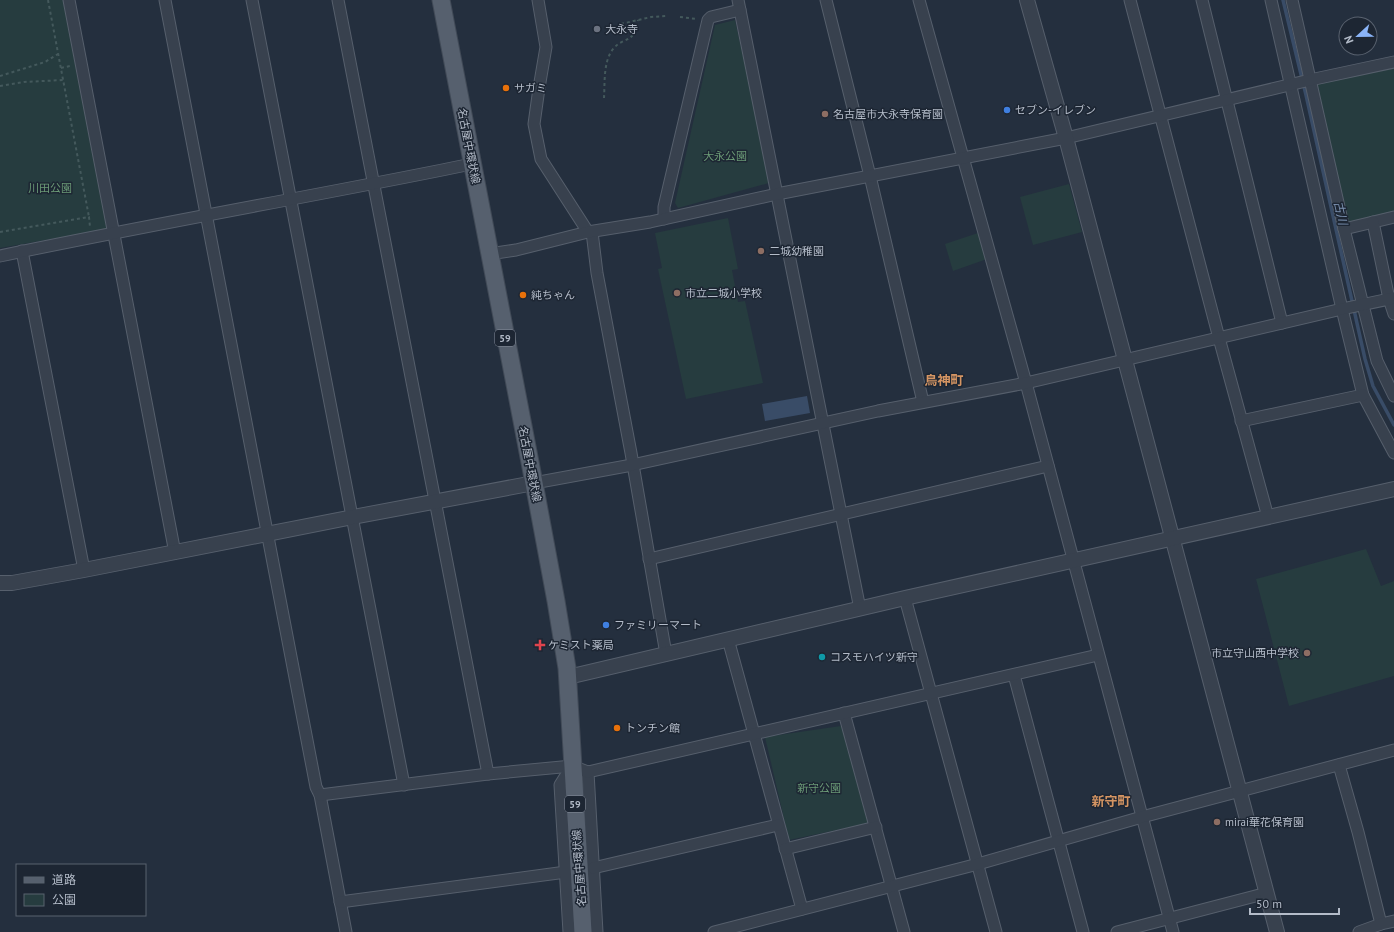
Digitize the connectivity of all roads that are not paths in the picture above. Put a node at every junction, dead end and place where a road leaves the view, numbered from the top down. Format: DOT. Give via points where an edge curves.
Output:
graph roads {
  1 [pos="68,0"];
  2 [pos="165,0"];
  3 [pos="252,0"];
  4 [pos="338,0"];
  5 [pos="441,0"];
  6 [pos="538,0"];
  7 [pos="826,0"];
  8 [pos="919,0"];
  9 [pos="1027,0"];
  10 [pos="1130,0"];
  11 [pos="1202,0"];
  12 [pos="1271,0"];
  13 [pos="1292,0"];
  14 [pos="739,5"];
  15 [pos="1394,62"];
  16 [pos="1310,80"];
  17 [pos="1293,85"];
  18 [pos="1227,100"];
  19 [pos="1161,116"];
  20 [pos="1066,138"];
  21 [pos="963,157"];
  22 [pos="472,164"];
  23 [pos="870,176"];
  24 [pos="374,184"];
  25 [pos="777,194"];
  26 [pos="291,200"];
  27 [pos="206,214"];
  28 [pos="1394,217"];
  29 [pos="664,219"];
  30 [pos="1373,222"];
  31 [pos="1344,229"];
  32 [pos="590,232"];
  33 [pos="113,234"];
  34 [pos="22,251"];
  35 [pos="489,254"];
  36 [pos="0,256"];
  37 [pos="1392,298"];
  38 [pos="1363,305"];
  39 [pos="1342,309"];
  40 [pos="1394,314"];
  41 [pos="1282,323"];
  42 [pos="1219,338"];
  43 [pos="1124,360"];
  44 [pos="1026,382"];
  45 [pos="1363,395"];
  46 [pos="1394,396"];
  47 [pos="922,402"];
  48 [pos="1241,421"];
  49 [pos="823,423"];
  50 [pos="1394,453"];
  51 [pos="632,465"];
  52 [pos="1048,466"];
  53 [pos="534,483"];
  54 [pos="1394,489"];
  55 [pos="435,501"];
  56 [pos="841,514"];
  57 [pos="353,517"];
  58 [pos="1268,517"];
  59 [pos="268,534"];
  60 [pos="1172,539"];
  61 [pos="175,553"];
  62 [pos="649,559"];
  63 [pos="1073,561"];
  64 [pos="84,570"];
  65 [pos="0,583"];
  66 [pos="905,598"];
  67 [pos="860,609"];
  68 [pos="728,639"];
  69 [pos="666,654"];
  70 [pos="1098,655"];
  71 [pos="1014,675"];
  72 [pos="568,677"];
  73 [pos="931,694"];
  74 [pos="844,713"];
  75 [pos="755,734"];
  76 [pos="1394,750"];
  77 [pos="1339,765"];
  78 [pos="572,766"];
  79 [pos="588,772"];
  80 [pos="488,774"];
  81 [pos="404,785"];
  82 [pos="1240,792"];
  83 [pos="320,795"];
  84 [pos="1142,817"];
  85 [pos="778,825"];
  86 [pos="876,827"];
  87 [pos="1059,841"];
  88 [pos="785,849"];
  89 [pos="978,864"];
  90 [pos="593,868"];
  91 [pos="566,872"];
  92 [pos="892,886"];
  93 [pos="1267,893"];
  94 [pos="340,902"];
  95 [pos="802,909"];
  96 [pos="1169,918"];
  97 [pos="1394,921"];
  98 [pos="1381,924"];
  99 [pos="346,932"];
  100 [pos="569,932"];
  101 [pos="583,932"];
  102 [pos="597,932"];
  103 [pos="714,932"];
  104 [pos="904,932"];
  105 [pos="996,932"];
  106 [pos="1083,932"];
  107 [pos="1117,932"];
  108 [pos="1173,932"];
  109 [pos="1278,932"];
  110 [pos="1359,932"];
  1 -- 33 [label="street"];
  2 -- 27 [label="street"];
  3 -- 26 [label="street"];
  4 -- 24 [label="street"];
  5 -- 22 [label="main road, 名古屋中環状線 / 59"];
  6 -- 32 [label="street" via="546,47 534,124 541,158"];
  7 -- 23 [label="street"];
  8 -- 21 [label="street"];
  9 -- 20 [label="street"];
  10 -- 19 [label="street"];
  11 -- 18 [label="street"];
  12 -- 17 [label="street"];
  13 -- 16 [label="street"];
  14 -- 25 [label="street"];
  14 -- 29 [label="street" via="708,20 664,207"];
  15 -- 16 [label="street"];
  16 -- 17 [label="street"];
  16 -- 31 [label="street"];
  17 -- 18 [label="street"];
  17 -- 39 [label="street"];
  18 -- 19 [label="street"];
  18 -- 41 [label="street"];
  19 -- 20 [label="street"];
  19 -- 42 [label="street"];
  20 -- 21 [label="street"];
  20 -- 43 [label="street"];
  21 -- 23 [label="street"];
  21 -- 44 [label="street"];
  22 -- 24 [label="street"];
  22 -- 35 [label="main road, 名古屋中環状線 / 59"];
  23 -- 25 [label="street"];
  23 -- 47 [label="street"];
  24 -- 26 [label="street"];
  24 -- 55 [label="street"];
  25 -- 29 [label="street"];
  25 -- 49 [label="street"];
  26 -- 27 [label="street"];
  26 -- 57 [label="street"];
  27 -- 33 [label="street"];
  27 -- 59 [label="street"];
  28 -- 30 [label="street"];
  29 -- 32 [label="street"];
  30 -- 31 [label="street"];
  30 -- 37 [label="street"];
  31 -- 38 [label="street"];
  32 -- 35 [label="street"];
  32 -- 51 [label="street"];
  33 -- 34 [label="street"];
  33 -- 61 [label="street"];
  34 -- 36 [label="street"];
  34 -- 64 [label="street"];
  35 -- 53 [label="main road, 名古屋中環状線 / 59"];
  37 -- 38 [label="street"];
  37 -- 40 [label="street"];
  38 -- 39 [label="street"];
  38 -- 46 [label="street" via="1377,361"];
  39 -- 41 [label="street"];
  39 -- 45 [label="street"];
  41 -- 42 [label="street"];
  42 -- 43 [label="street"];
  42 -- 48 [label="street"];
  43 -- 44 [label="street"];
  43 -- 60 [label="street"];
  44 -- 47 [label="street"];
  44 -- 52 [label="street"];
  45 -- 48 [label="street"];
  45 -- 50 [label="street"];
  47 -- 49 [label="street"];
  48 -- 58 [label="street"];
  49 -- 51 [label="street"];
  49 -- 56 [label="street"];
  51 -- 53 [label="street"];
  51 -- 62 [label="street"];
  52 -- 56 [label="street"];
  52 -- 63 [label="street"];
  53 -- 55 [label="street"];
  53 -- 72 [label="main road, 名古屋中環状線 / 59"];
  54 -- 58 [label="street"];
  55 -- 57 [label="street"];
  55 -- 80 [label="street"];
  56 -- 62 [label="street"];
  56 -- 67 [label="street"];
  57 -- 59 [label="street"];
  57 -- 81 [label="street"];
  58 -- 60 [label="street"];
  59 -- 61 [label="street"];
  59 -- 83 [label="street" via="316,787"];
  60 -- 63 [label="street"];
  60 -- 82 [label="street"];
  61 -- 64 [label="street"];
  62 -- 69 [label="street"];
  63 -- 66 [label="street"];
  63 -- 70 [label="street"];
  64 -- 65 [label="street"];
  66 -- 67 [label="street"];
  66 -- 73 [label="street"];
  67 -- 68 [label="street"];
  68 -- 69 [label="street"];
  68 -- 75 [label="street"];
  69 -- 72 [label="street"];
  70 -- 71 [label="street"];
  70 -- 84 [label="street"];
  71 -- 73 [label="street"];
  71 -- 87 [label="street"];
  72 -- 78 [label="main road, 名古屋中環状線 / 59"];
  73 -- 74 [label="street"];
  73 -- 89 [label="street"];
  74 -- 75 [label="street"];
  74 -- 86 [label="street"];
  75 -- 79 [label="street"];
  75 -- 85 [label="street"];
  76 -- 77 [label="street"];
  77 -- 82 [label="street"];
  77 -- 98 [label="street"];
  78 -- 79 [label="street"];
  78 -- 80 [label="street"];
  78 -- 91 [label="street" via="560,785"];
  78 -- 101 [label="main road, 名古屋中環状線 / 59"];
  79 -- 90 [label="street"];
  80 -- 81 [label="street"];
  81 -- 83 [label="street"];
  82 -- 84 [label="street"];
  82 -- 93 [label="street"];
  83 -- 94 [label="street"];
  84 -- 87 [label="street"];
  84 -- 96 [label="street"];
  85 -- 88 [label="street"];
  85 -- 90 [label="street"];
  86 -- 88 [label="street"];
  86 -- 92 [label="street"];
  87 -- 89 [label="street"];
  87 -- 106 [label="street"];
  88 -- 95 [label="street"];
  89 -- 92 [label="street"];
  89 -- 105 [label="street"];
  90 -- 102 [label="street"];
  91 -- 94 [label="street"];
  91 -- 100 [label="street"];
  92 -- 95 [label="street"];
  92 -- 104 [label="street"];
  93 -- 96 [label="street"];
  93 -- 109 [label="street"];
  94 -- 99 [label="street"];
  95 -- 103 [label="street"];
  96 -- 107 [label="street"];
  96 -- 108 [label="street"];
  97 -- 98 [label="street"];
  98 -- 110 [label="street"];
}
